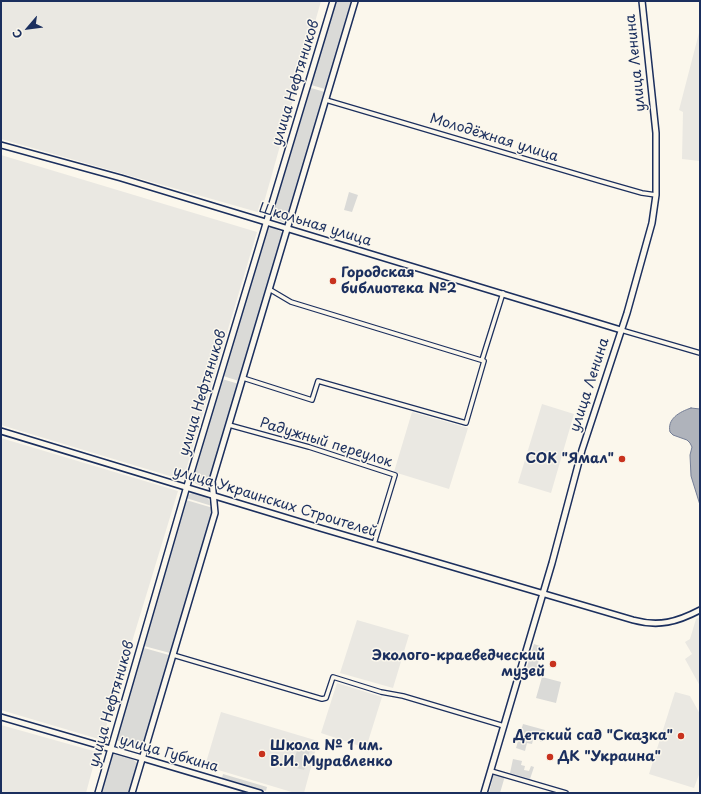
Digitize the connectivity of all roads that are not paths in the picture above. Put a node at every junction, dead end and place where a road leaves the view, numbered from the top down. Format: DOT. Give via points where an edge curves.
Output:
graph roads {
  1 [pos="333,1"];
  2 [pos="356,1"];
  3 [pos="642,1"];
  4 [pos="326,100"];
  5 [pos="1,145"];
  6 [pos="656,196"];
  7 [pos="267,222"];
  8 [pos="288,228"];
  9 [pos="269,289"];
  10 [pos="503,293"];
  11 [pos="621,330"];
  12 [pos="700,353"];
  13 [pos="483,361"];
  14 [pos="243,378"];
  15 [pos="229,425"];
  16 [pos="1,431"];
  17 [pos="187,486"];
  18 [pos="213,495"];
  19 [pos="374,544"];
  20 [pos="543,593"];
  21 [pos="700,610"];
  22 [pos="173,655"];
  23 [pos="1,717"];
  24 [pos="504,726"];
  25 [pos="111,749"];
  26 [pos="142,758"];
  27 [pos="491,771"];
  28 [pos="98,793"];
  29 [pos="132,793"];
  30 [pos="260,793"];
  31 [pos="484,793"];
  32 [pos="566,793"];
  1 -- 7 [label="main road, улица Нефтяников"];
  2 -- 4 [label="main road"];
  3 -- 6 [label="main road, улица Ленина" via="655,129"];
  4 -- 6 [label="street, Молодёжная улица"];
  4 -- 8 [label="main road"];
  5 -- 7 [label="street, Школьная улица"];
  6 -- 11 [label="main road, улица Ленина" via="647,244"];
  7 -- 8 [label="street, Школьная улица"];
  7 -- 17 [label="main road, улица Нефтяников"];
  8 -- 9 [label="main road"];
  8 -- 10 [label="street, Школьная улица"];
  9 -- 13 [label="street" via="291,302"];
  9 -- 14 [label="main road"];
  10 -- 11 [label="street, Школьная улица"];
  10 -- 13 [label="street"];
  11 -- 12 [label="street"];
  11 -- 20 [label="main road, улица Ленина" via="580,458"];
  13 -- 14 [label="street" via="466,423 318,381 312,400"];
  14 -- 15 [label="main road"];
  15 -- 18 [label="main road" via="212,481"];
  15 -- 19 [label="street, Радужный переулок" via="316,449 395,475"];
  16 -- 17 [label="street, улица Украинских Строителей"];
  17 -- 18 [label="street, улица Украинских Строителей"];
  17 -- 25 [label="main road, улица Нефтяников"];
  18 -- 19 [label="street, улица Украинских Строителей"];
  18 -- 22 [label="main road" via="215,513"];
  19 -- 20 [label="street, улица Украинских Строителей"];
  20 -- 21 [label="street, улица Украинских Строителей" via="647,624 674,622"];
  20 -- 24 [label="main road, улица Ленина"];
  22 -- 24 [label="street" via="322,699 327,696 333,677"];
  22 -- 26 [label="main road"];
  23 -- 25 [label="street, улица Губкина"];
  24 -- 27 [label="main road, улица Ленина"];
  25 -- 26 [label="main road, улица Губкина"];
  25 -- 28 [label="main road, улица Нефтяников"];
  26 -- 29 [label="main road"];
  26 -- 30 [label="street, улица Губкина"];
  27 -- 31 [label="main road, улица Ленина"];
  27 -- 32 [label="street"];
}
